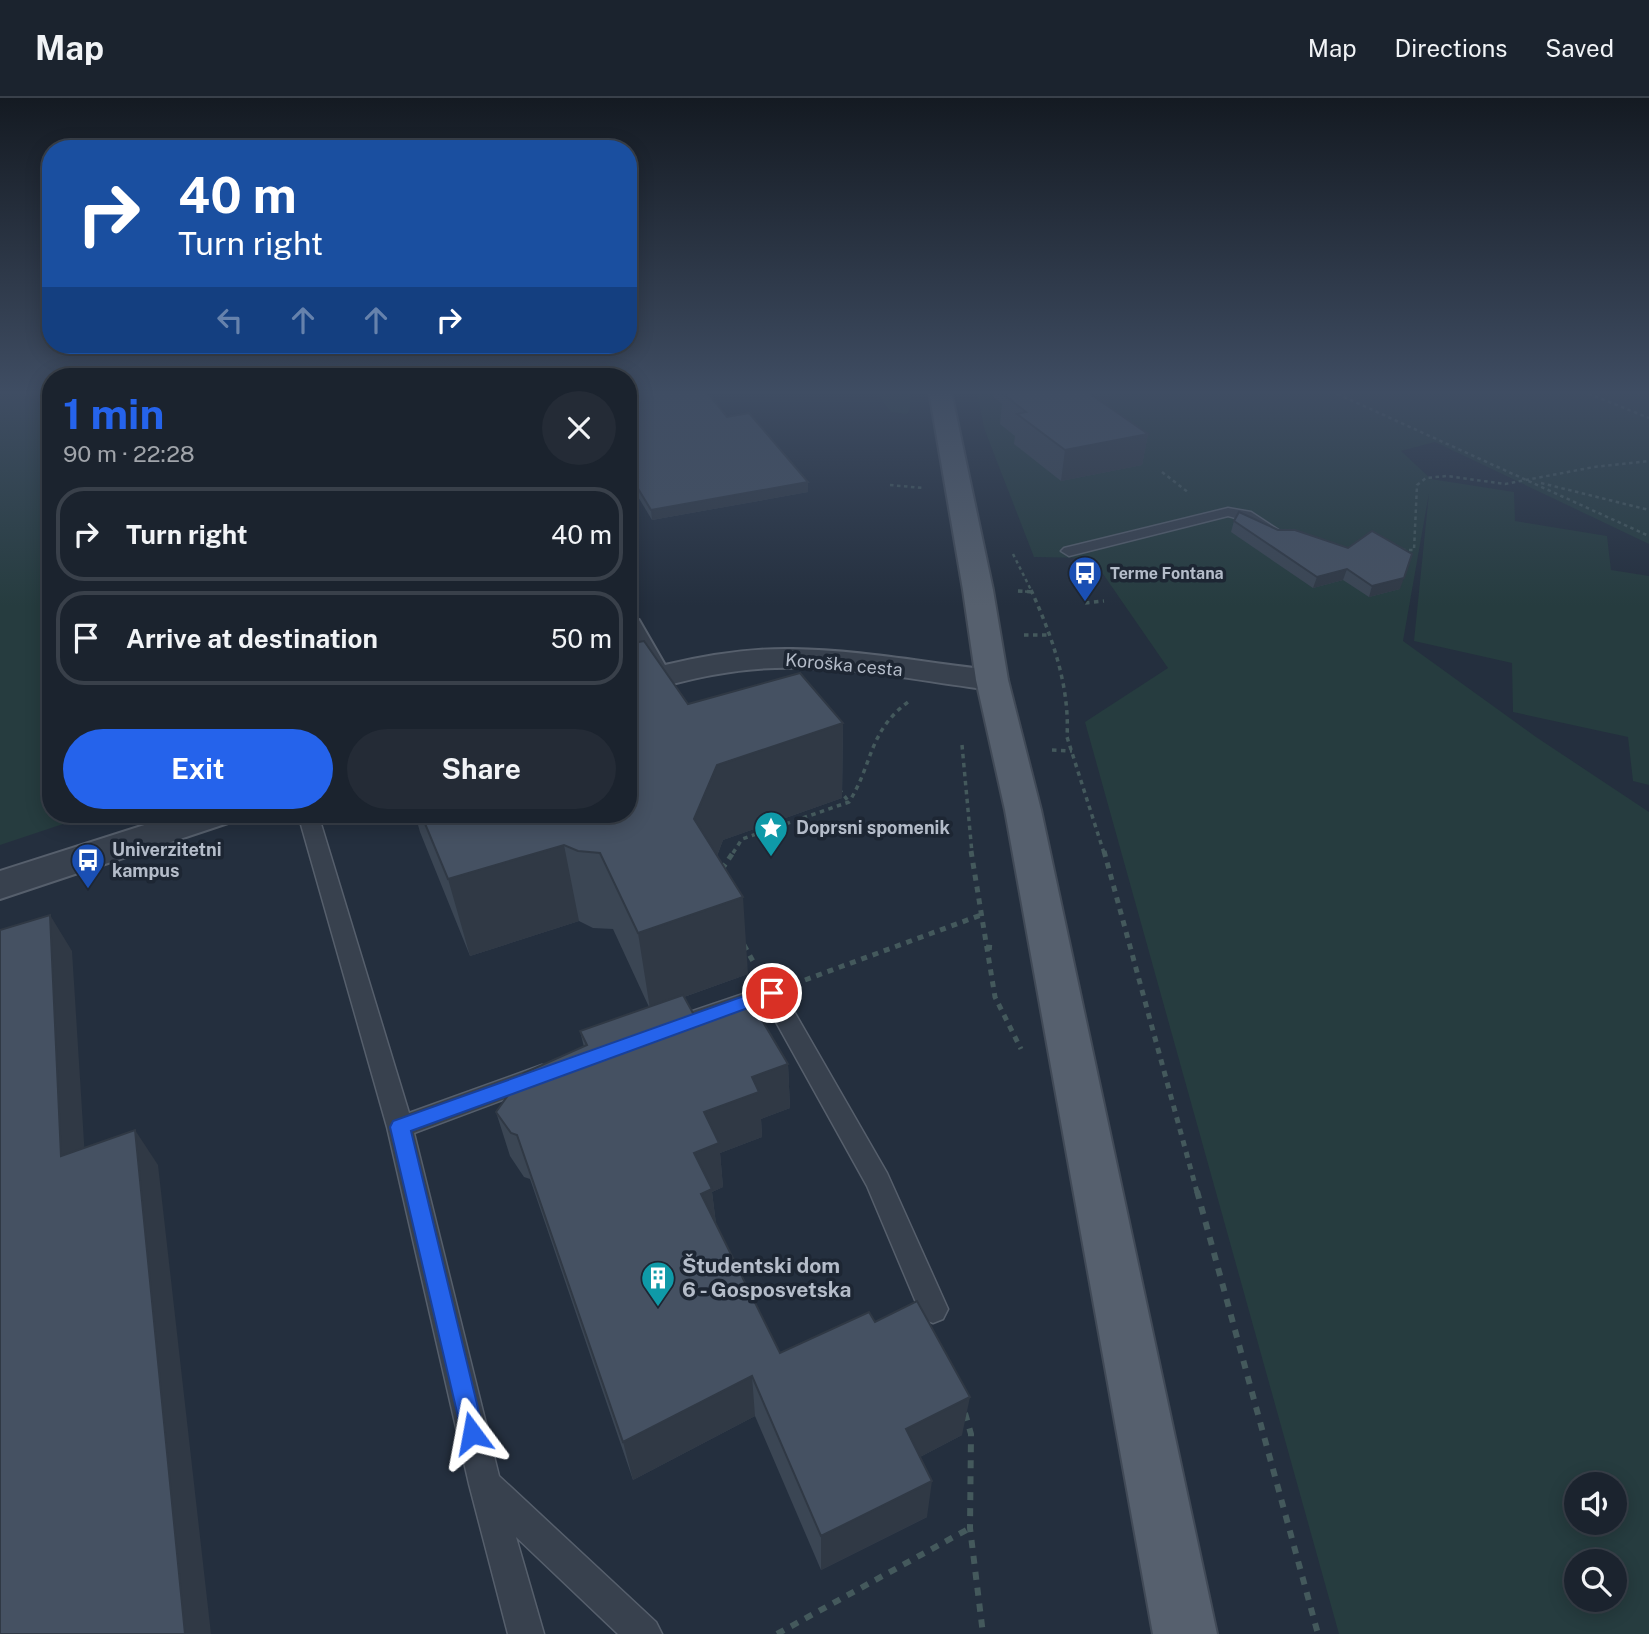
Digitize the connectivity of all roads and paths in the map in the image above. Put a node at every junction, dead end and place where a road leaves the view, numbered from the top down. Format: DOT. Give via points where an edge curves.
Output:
graph roads {
  1 [pos="954,463"];
  2 [pos="1491,463"];
  3 [pos="1634,463"];
  4 [pos="1530,480"];
  5 [pos="890,485"];
  6 [pos="910,486"];
  7 [pos="1649,510"];
  8 [pos="1649,536"];
  9 [pos="1284,537"];
  10 [pos="1402,550"];
  11 [pos="1069,551"];
  12 [pos="1012,552"];
  13 [pos="1018,591"];
  14 [pos="1033,592"];
  15 [pos="1104,601"];
  16 [pos="1085,603"];
  17 [pos="637,661"];
  18 [pos="932,674"];
  19 [pos="992,680"];
  20 [pos="642,681"];
  21 [pos="834,782"];
  22 [pos="849,802"];
  23 [pos="190,823"];
  24 [pos="311,823"];
  25 [pos="716,878"];
  26 [pos="0,885"];
  27 [pos="981,915"];
  28 [pos="737,934"];
  29 [pos="986,947"];
  30 [pos="998,948"];
  31 [pos="772,993"];
  32 [pos="643,1038"];
  33 [pos="566,1066"];
  34 [pos="400,1127"];
  35 [pos="933,1309"];
  36 [pos="963,1409"];
  37 [pos="485,1485"];
  38 [pos="970,1528"];
  39 [pos="526,1634"];
  40 [pos="644,1634"];
  41 [pos="778,1634"];
  42 [pos="983,1634"];
  43 [pos="1185,1634"];
  44 [pos="1318,1634"];
  1 -- 19 [label="main road"];
  2 -- 4 [label="path"];
  3 -- 4 [label="path"];
  4 -- 7 [label="path"];
  4 -- 8 [label="path"];
  4 -- 10 [label="path" via="1504,484 1426,478 1417,485 1414,550"];
  5 -- 6 [label="path"];
  9 -- 11 [label="lane" via="1246,514 1228,512"];
  12 -- 14 [label="path"];
  13 -- 14 [label="path"];
  14 -- 44 [label="path" via="1063,683 1068,737"];
  15 -- 16 [label="path"];
  17 -- 20 [label="street, Koroška cesta"];
  18 -- 19 [label="street, Koroška cesta"];
  18 -- 20 [label="street, Koroška cesta" via="791,658 722,664"];
  18 -- 22 [label="path" via="880,732 860,788"];
  19 -- 43 [label="main road" via="1068,1032"];
  21 -- 22 [label="path"];
  22 -- 25 [label="path" via="742,839"];
  23 -- 26 [label="street"];
  24 -- 34 [label="lane"];
  27 -- 31 [label="path"];
  28 -- 31 [label="path"];
  29 -- 30 [label="path"];
  31 -- 32 [label="lane"];
  31 -- 35 [label="lane" via="878,1181"];
  33 -- 34 [label="lane"];
  34 -- 37 [label="lane"];
  36 -- 38 [label="path" via="971,1434"];
  37 -- 39 [label="lane"];
  37 -- 40 [label="lane"];
  38 -- 41 [label="path"];
  38 -- 42 [label="path"];
}
